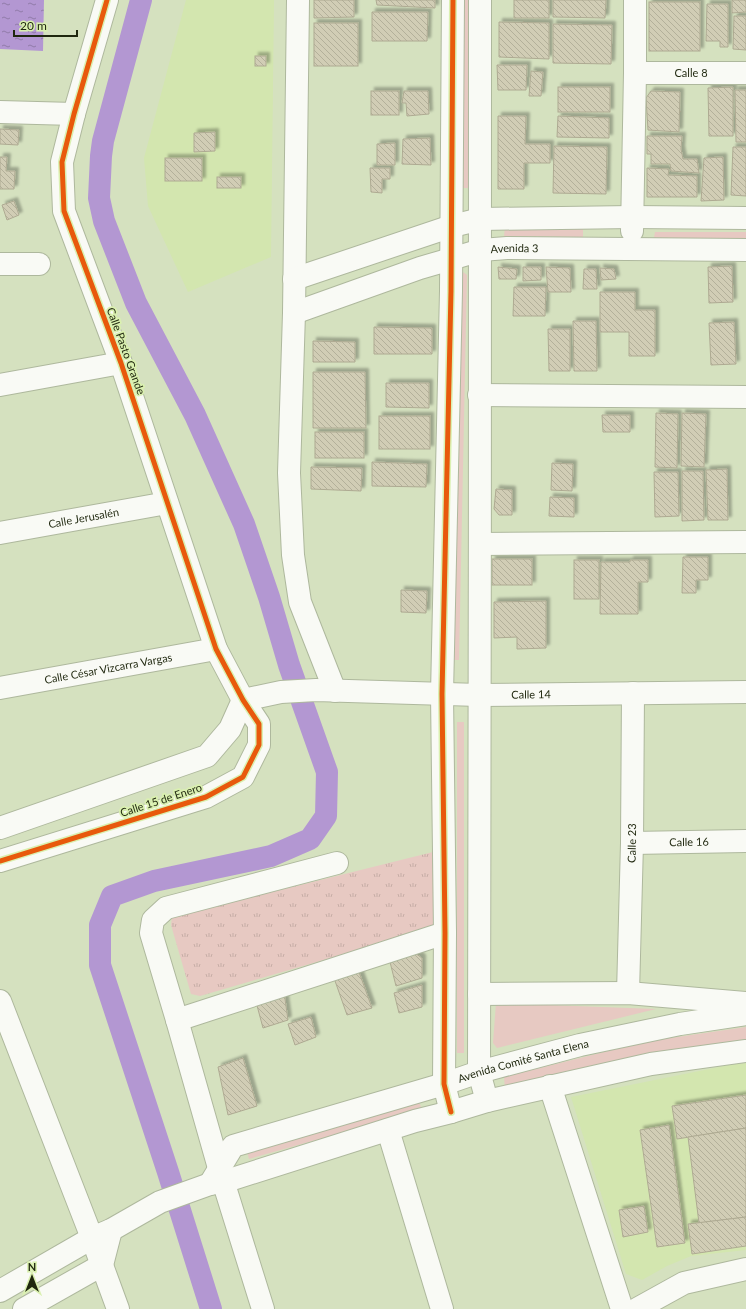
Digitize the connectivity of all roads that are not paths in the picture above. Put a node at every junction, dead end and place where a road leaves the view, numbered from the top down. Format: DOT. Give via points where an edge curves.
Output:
graph roads {
  1 [pos="107,0"];
  2 [pos="298,0"];
  3 [pos="453,0"];
  4 [pos="480,0"];
  5 [pos="635,0"];
  6 [pos="635,73"];
  7 [pos="746,73"];
  8 [pos="0,112"];
  9 [pos="74,114"];
  10 [pos="632,217"];
  11 [pos="746,218"];
  12 [pos="480,219"];
  13 [pos="452,226"];
  14 [pos="632,248"];
  15 [pos="481,250"];
  16 [pos="746,250"];
  17 [pos="452,258"];
  18 [pos="0,264"];
  19 [pos="39,264"];
  20 [pos="294,279"];
  21 [pos="294,313"];
  22 [pos="121,363"];
  23 [pos="0,385"];
  24 [pos="479,395"];
  25 [pos="746,397"];
  26 [pos="167,504"];
  27 [pos="0,533"];
  28 [pos="746,542"];
  29 [pos="480,544"];
  30 [pos="216,649"];
  31 [pos="0,688"];
  32 [pos="325,691"];
  33 [pos="746,692"];
  34 [pos="633,693"];
  35 [pos="442,694"];
  36 [pos="479,695"];
  37 [pos="243,700"];
  38 [pos="0,828"];
  39 [pos="746,841"];
  40 [pos="632,842"];
  41 [pos="0,861"];
  42 [pos="337,863"];
  43 [pos="445,933"];
  44 [pos="628,993"];
  45 [pos="479,994"];
  46 [pos="0,1001"];
  47 [pos="746,1003"];
  48 [pos="746,1014"];
  49 [pos="177,1020"];
  50 [pos="746,1051"];
  51 [pos="479,1072"];
  52 [pos="444,1084"];
  53 [pos="550,1086"];
  54 [pos="487,1101"];
  55 [pos="452,1112"];
  56 [pos="388,1130"];
  57 [pos="211,1181"];
  58 [pos="102,1234"];
  59 [pos="102,1265"];
  60 [pos="746,1269"];
  61 [pos="0,1291"];
  62 [pos="24,1309"];
  63 [pos="118,1309"];
  64 [pos="263,1309"];
  65 [pos="442,1309"];
  66 [pos="622,1309"];
  67 [pos="638,1309"];
  1 -- 9 [label="street, Calle Pasto Grande"];
  2 -- 20 [label="street"];
  3 -- 13 [label="street"];
  4 -- 12 [label="street"];
  5 -- 6 [label="street"];
  6 -- 7 [label="street, Calle 8"];
  6 -- 10 [label="street"];
  8 -- 9 [label="street"];
  9 -- 22 [label="street, Calle Pasto Grande" via="62,162 64,211"];
  10 -- 11 [label="street"];
  10 -- 12 [label="street"];
  10 -- 14 [label="street"];
  12 -- 13 [label="street"];
  12 -- 15 [label="street"];
  13 -- 17 [label="street"];
  13 -- 20 [label="street"];
  14 -- 15 [label="street, Avenida 3"];
  14 -- 16 [label="street, Avenida 3"];
  15 -- 17 [label="street, Avenida 3"];
  15 -- 24 [label="street"];
  17 -- 21 [label="street, Avenida 3"];
  17 -- 35 [label="street"];
  18 -- 19 [label="street"];
  20 -- 21 [label="street"];
  21 -- 32 [label="street" via="289,473 293,554 300,602"];
  22 -- 23 [label="street"];
  22 -- 26 [label="street, Calle Pasto Grande"];
  24 -- 25 [label="street"];
  24 -- 29 [label="street"];
  26 -- 27 [label="street, Calle Jerusalén"];
  26 -- 30 [label="street, Calle Pasto Grande"];
  28 -- 29 [label="street"];
  29 -- 36 [label="street"];
  30 -- 31 [label="street, Calle César Vizcarra Vargas"];
  30 -- 37 [label="street, Calle Pasto Grande"];
  32 -- 35 [label="street, Calle 14"];
  32 -- 37 [label="street, Calle 14" via="281,692"];
  33 -- 34 [label="street, Calle 14"];
  34 -- 36 [label="street, Calle 14"];
  34 -- 40 [label="street, Calle 23"];
  35 -- 36 [label="street, Calle 14"];
  35 -- 43 [label="street"];
  36 -- 45 [label="street"];
  37 -- 38 [label="street" via="230,729 207,756"];
  37 -- 41 [label="street, Calle 15 de Enero" via="259,724 259,745 243,776 206,797"];
  39 -- 40 [label="street, Calle 16"];
  40 -- 44 [label="street, Calle 23"];
  42 -- 49 [label="street" via="166,908 153,920 151,933"];
  43 -- 49 [label="street"];
  43 -- 52 [label="street"];
  44 -- 45 [label="street"];
  44 -- 47 [label="street"];
  45 -- 51 [label="street"];
  46 -- 58 [label="street"];
  48 -- 51 [label="street, Avenida Comité Santa Elena" via="680,1024 580,1045"];
  49 -- 57 [label="street"];
  50 -- 53 [label="street" via="651,1064"];
  51 -- 52 [label="street, Avenida Comité Santa Elena"];
  51 -- 54 [label="street"];
  52 -- 55 [label="street"];
  52 -- 57 [label="street, Avenida Comité Santa Elena" via="233,1146"];
  53 -- 54 [label="street"];
  53 -- 66 [label="street"];
  54 -- 55 [label="street"];
  55 -- 56 [label="street"];
  56 -- 57 [label="street"];
  56 -- 65 [label="street"];
  57 -- 58 [label="street" via="160,1202"];
  57 -- 64 [label="street"];
  58 -- 59 [label="street"];
  58 -- 61 [label="street"];
  59 -- 62 [label="street"];
  59 -- 63 [label="street"];
  60 -- 67 [label="street" via="684,1283"];
}
